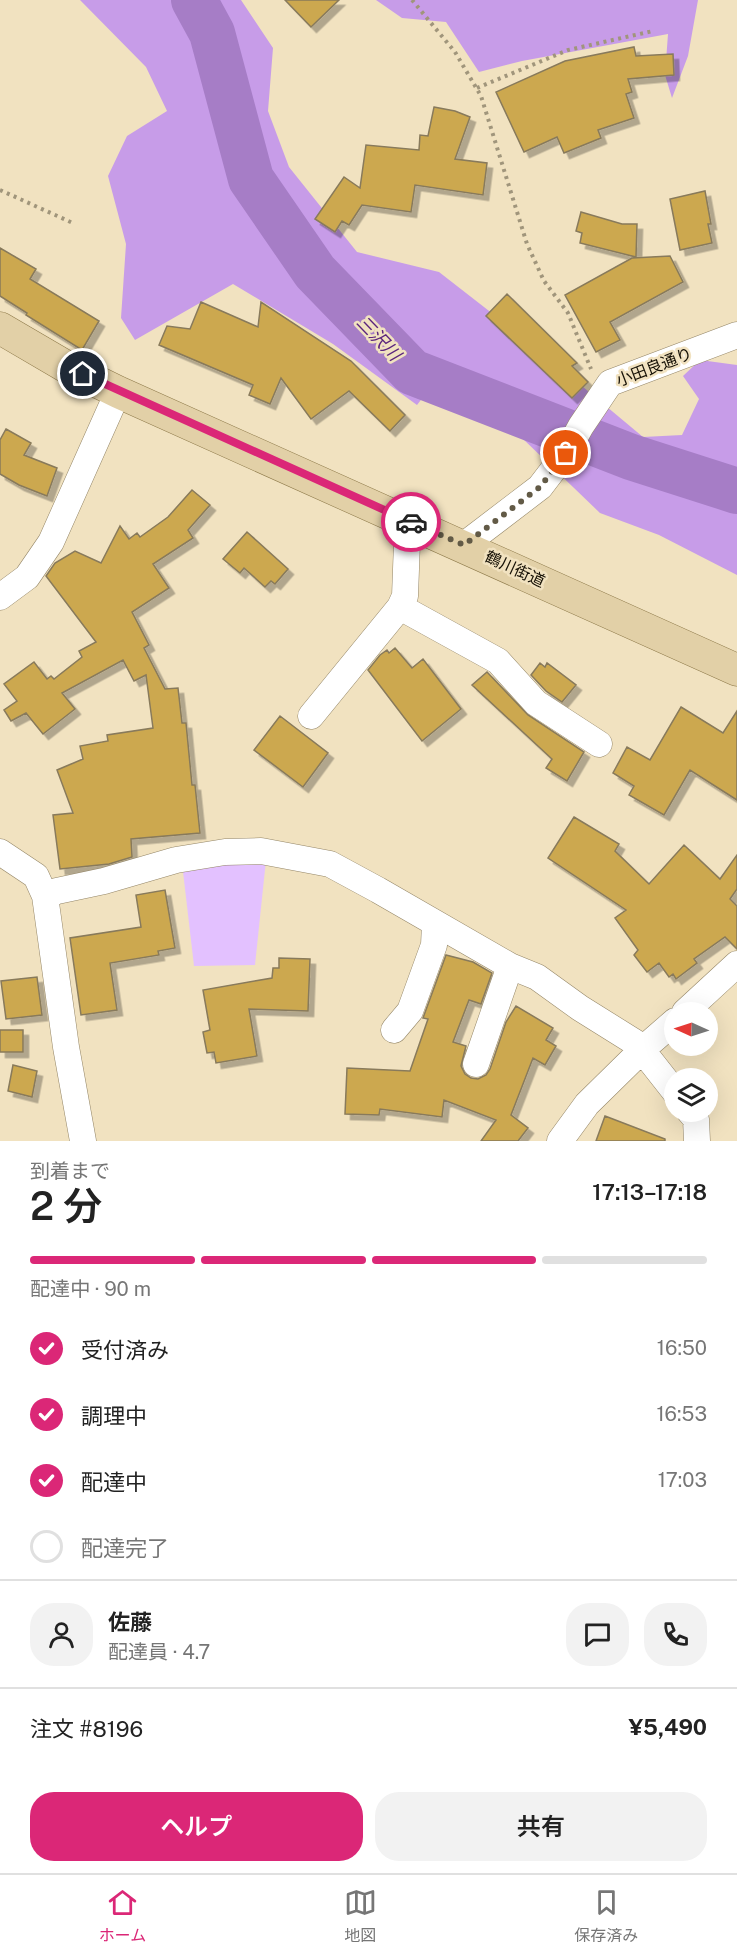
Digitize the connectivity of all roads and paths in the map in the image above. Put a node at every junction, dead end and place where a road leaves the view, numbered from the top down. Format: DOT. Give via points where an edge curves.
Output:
graph roads {
  1 [pos="412,0"];
  2 [pos="653,31"];
  3 [pos="477,88"];
  4 [pos="0,190"];
  5 [pos="75,224"];
  6 [pos="0,328"];
  7 [pos="737,335"];
  8 [pos="118,392"];
  9 [pos="602,395"];
  10 [pos="415,524"];
  11 [pos="464,545"];
  12 [pos="0,597"];
  13 [pos="400,607"];
  14 [pos="737,670"];
  15 [pos="311,716"];
  16 [pos="599,744"];
  17 [pos="0,852"];
  18 [pos="45,896"];
  19 [pos="435,924"];
  20 [pos="737,964"];
  21 [pos="510,966"];
  22 [pos="696,1002"];
  23 [pos="394,1030"];
  24 [pos="664,1031"];
  25 [pos="643,1049"];
  26 [pos="476,1064"];
  27 [pos="664,1077"];
  28 [pos="696,1122"];
  29 [pos="83,1141"];
  30 [pos="560,1141"];
  31 [pos="697,1141"];
  1 -- 3 [label="path" via="455,52"];
  2 -- 3 [label="path" via="568,50"];
  3 -- 9 [label="path" via="527,244 544,281 568,313"];
  4 -- 5 [label="path"];
  6 -- 8 [label="main road, 鶴川街道"];
  7 -- 9 [label="street, 小田良通り" via="610,384"];
  8 -- 10 [label="main road, 鶴川街道"];
  8 -- 12 [label="street" via="51,542 27,577"];
  9 -- 11 [label="street, 小田良通り" via="540,487"];
  10 -- 11 [label="main road, 鶴川街道"];
  10 -- 13 [label="street" via="407,542 405,596"];
  11 -- 14 [label="main road, 鶴川街道"];
  13 -- 15 [label="street"];
  13 -- 16 [label="street" via="498,661 536,703"];
  17 -- 18 [label="street" via="36,876"];
  18 -- 19 [label="street" via="176,860 261,851 330,864"];
  18 -- 29 [label="street"];
  19 -- 21 [label="street"];
  19 -- 23 [label="street" via="434,945 410,1011"];
  20 -- 22 [label="street"];
  21 -- 25 [label="street" via="537,977"];
  21 -- 26 [label="street"];
  24 -- 25 [label="street"];
  25 -- 27 [label="street"];
  25 -- 30 [label="street" via="587,1104"];
  28 -- 31 [label="street"];
}
